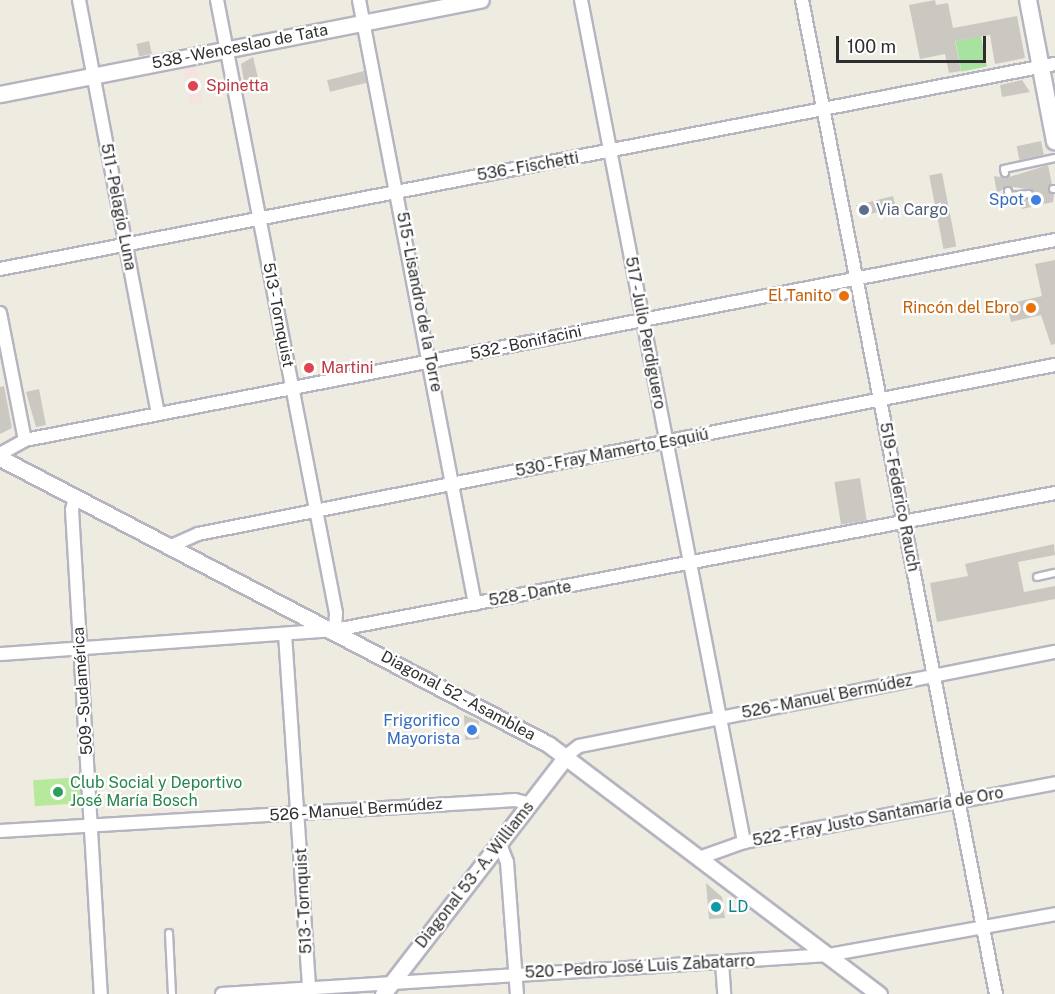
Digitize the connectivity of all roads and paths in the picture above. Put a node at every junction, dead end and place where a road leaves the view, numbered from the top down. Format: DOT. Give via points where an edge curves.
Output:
graph roads {
  1 [pos="79,0"];
  2 [pos="217,0"];
  3 [pos="359,0"];
  4 [pos="481,0"];
  5 [pos="581,0"];
  6 [pos="802,0"];
  7 [pos="1028,0"];
  8 [pos="364,22"];
  9 [pos="226,50"];
  10 [pos="1048,65"];
  11 [pos="92,75"];
  12 [pos="0,94"];
  13 [pos="823,111"];
  14 [pos="1055,141"];
  15 [pos="611,153"];
  16 [pos="1055,158"];
  17 [pos="1005,173"];
  18 [pos="398,191"];
  19 [pos="1008,191"];
  20 [pos="1029,194"];
  21 [pos="260,218"];
  22 [pos="1055,240"];
  23 [pos="126,245"];
  24 [pos="0,269"];
  25 [pos="856,278"];
  26 [pos="0,313"];
  27 [pos="642,319"];
  28 [pos="431,363"];
  29 [pos="1055,365"];
  30 [pos="293,390"];
  31 [pos="880,400"];
  32 [pos="158,414"];
  33 [pos="25,440"];
  34 [pos="666,443"];
  35 [pos="0,456"];
  36 [pos="454,484"];
  37 [pos="1055,493"];
  38 [pos="75,496"];
  39 [pos="317,512"];
  40 [pos="904,523"];
  41 [pos="171,546"];
  42 [pos="690,566"];
  43 [pos="1055,573"];
  44 [pos="1037,577"];
  45 [pos="475,604"];
  46 [pos="335,630"];
  47 [pos="285,634"];
  48 [pos="80,648"];
  49 [pos="1055,652"];
  50 [pos="0,654"];
  51 [pos="934,676"];
  52 [pos="720,718"];
  53 [pos="566,756"];
  54 [pos="1055,783"];
  55 [pos="959,802"];
  56 [pos="531,804"];
  57 [pos="299,814"];
  58 [pos="92,825"];
  59 [pos="0,831"];
  60 [pos="744,842"];
  61 [pos="500,844"];
  62 [pos="702,857"];
  63 [pos="1055,914"];
  64 [pos="983,928"];
  65 [pos="170,933"];
  66 [pos="828,955"];
  67 [pos="723,962"];
  68 [pos="516,975"];
  69 [pos="388,988"];
  70 [pos="309,989"];
  71 [pos="101,994"];
  72 [pos="172,994"];
  73 [pos="222,994"];
  74 [pos="517,994"];
  75 [pos="724,994"];
  76 [pos="879,994"];
  77 [pos="996,994"];
  1 -- 11 [label="street, 511 - Pelagio Luna"];
  2 -- 9 [label="street, 513 - Tornquist"];
  3 -- 8 [label="street, 515 - Lisandro de la Torre"];
  4 -- 8 [label="street, 538 - Wenceslao de Tata"];
  5 -- 15 [label="street, 517 - Julio Perdiguero"];
  6 -- 13 [label="street, 519 - Federico Rauch"];
  7 -- 10 [label="main road"];
  8 -- 9 [label="street, 538 - Wenceslao de Tata"];
  8 -- 18 [label="street, 515 - Lisandro de la Torre"];
  9 -- 11 [label="street, 538 - Wenceslao de Tata"];
  9 -- 21 [label="street, 513 - Tornquist"];
  10 -- 13 [label="street, 536 - Fischetti"];
  10 -- 14 [label="main road"];
  11 -- 12 [label="street, 538 - Wenceslao de Tata"];
  11 -- 23 [label="street, 511 - Pelagio Luna"];
  13 -- 15 [label="street, 536 - Fischetti"];
  13 -- 25 [label="street, 519 - Federico Rauch"];
  15 -- 18 [label="street, 536 - Fischetti"];
  15 -- 27 [label="street, 517 - Julio Perdiguero"];
  16 -- 17 [label="lane" via="1004,169"];
  18 -- 21 [label="street, 536 - Fischetti"];
  18 -- 28 [label="street, 515 - Lisandro de la Torre"];
  19 -- 20 [label="lane" via="1009,196"];
  21 -- 23 [label="street, 536 - Fischetti"];
  21 -- 30 [label="street, 513 - Tornquist"];
  22 -- 25 [label="street, 532 - Bonifacini"];
  23 -- 24 [label="street, 536 - Fischetti"];
  23 -- 32 [label="street, 511 - Pelagio Luna"];
  25 -- 27 [label="street, 532 - Bonifacini"];
  25 -- 31 [label="street, 519 - Federico Rauch"];
  26 -- 33 [label="street"];
  27 -- 28 [label="street, 532 - Bonifacini"];
  27 -- 34 [label="street, 517 - Julio Perdiguero"];
  28 -- 30 [label="street, 532 - Bonifacini"];
  28 -- 36 [label="street, 515 - Lisandro de la Torre"];
  29 -- 31 [label="street, 530 - Fray Mamerto Esquiú"];
  30 -- 32 [label="street, 532 - Bonifacini"];
  30 -- 39 [label="street, 513 - Tornquist"];
  31 -- 34 [label="street, 530 - Fray Mamerto Esquiú"];
  31 -- 40 [label="street, 519 - Federico Rauch"];
  32 -- 33 [label="street, 532 - Bonifacini"];
  33 -- 35 [label="street, 532 - Bonifacini"];
  34 -- 36 [label="street, 530 - Fray Mamerto Esquiú"];
  34 -- 42 [label="street, 517 - Julio Perdiguero"];
  35 -- 38 [label="street, Diagonal 52 - Asamblea"];
  36 -- 39 [label="street, 530 - Fray Mamerto Esquiú"];
  36 -- 45 [label="street, 515 - Lisandro de la Torre"];
  37 -- 40 [label="street, 528 - Dante"];
  38 -- 41 [label="street, Diagonal 52 - Asamblea"];
  38 -- 48 [label="street, 509 - Sudamérica" via="72,510"];
  39 -- 41 [label="street, 530 - Fray Mamerto Esquiú" via="198,534"];
  39 -- 46 [label="street, 513 - Tornquist" via="336,614"];
  40 -- 42 [label="street, 528 - Dante"];
  40 -- 51 [label="street, 519 - Federico Rauch"];
  41 -- 46 [label="street, Diagonal 52 - Asamblea"];
  42 -- 45 [label="street, 528 - Dante"];
  42 -- 52 [label="street, 517 - Julio Perdiguero"];
  43 -- 44 [label="lane"];
  45 -- 46 [label="street, 528 - Dante"];
  46 -- 47 [label="street, 528 - Dante"];
  46 -- 53 [label="street, Diagonal 52 - Asamblea"];
  47 -- 48 [label="street, 528 - Dante"];
  47 -- 57 [label="street, 513 - Tornquist"];
  48 -- 50 [label="street, 528 - Dante"];
  48 -- 58 [label="street, 509 - Sudamérica"];
  49 -- 51 [label="street, 526 - Manuel Bermúdez"];
  51 -- 52 [label="street, 526 - Manuel Bermúdez"];
  51 -- 55 [label="street, 519 - Federico Rauch"];
  52 -- 53 [label="street, 526 - Manuel Bermúdez" via="579,747"];
  52 -- 60 [label="street, 517 - Julio Perdiguero"];
  53 -- 56 [label="street, Diagonal 53 - A. Williams"];
  53 -- 62 [label="street, Diagonal 52 - Asamblea"];
  54 -- 55 [label="street, 522 - Fray Justo Santamaría de Oro"];
  55 -- 60 [label="street, 522 - Fray Justo Santamaría de Oro"];
  55 -- 64 [label="street, 519 - Federico Rauch"];
  56 -- 57 [label="street, 526 - Manuel Bermúdez" via="515,800"];
  56 -- 61 [label="street, Diagonal 53 - A. Williams"];
  57 -- 58 [label="street, 526 - Manuel Bermúdez"];
  57 -- 70 [label="street, 513 - Tornquist"];
  58 -- 59 [label="street, 526 - Manuel Bermúdez"];
  58 -- 71 [label="street, 509 - Sudamérica"];
  60 -- 62 [label="street, 522 - Fray Justo Santamaría de Oro"];
  61 -- 68 [label="street" via="507,862"];
  61 -- 69 [label="street, Diagonal 53 - A. Williams"];
  62 -- 66 [label="street, Diagonal 52 - Asamblea"];
  63 -- 64 [label="street, 520 - Pedro José Luis Zabatarro"];
  64 -- 66 [label="street, 520 - Pedro José Luis Zabatarro"];
  64 -- 77 [label="street, 519 - Federico Rauch"];
  65 -- 72 [label="lane"];
  66 -- 67 [label="street, 520 - Pedro José Luis Zabatarro"];
  66 -- 76 [label="street, Diagonal 52 - Asamblea"];
  67 -- 68 [label="street, 520 - Pedro José Luis Zabatarro"];
  67 -- 75 [label="street"];
  68 -- 69 [label="street, 520 - Pedro José Luis Zabatarro"];
  68 -- 74 [label="street"];
  69 -- 70 [label="street, 520 - Pedro José Luis Zabatarro"];
  70 -- 73 [label="street, 520 - Pedro José Luis Zabatarro"];
}
